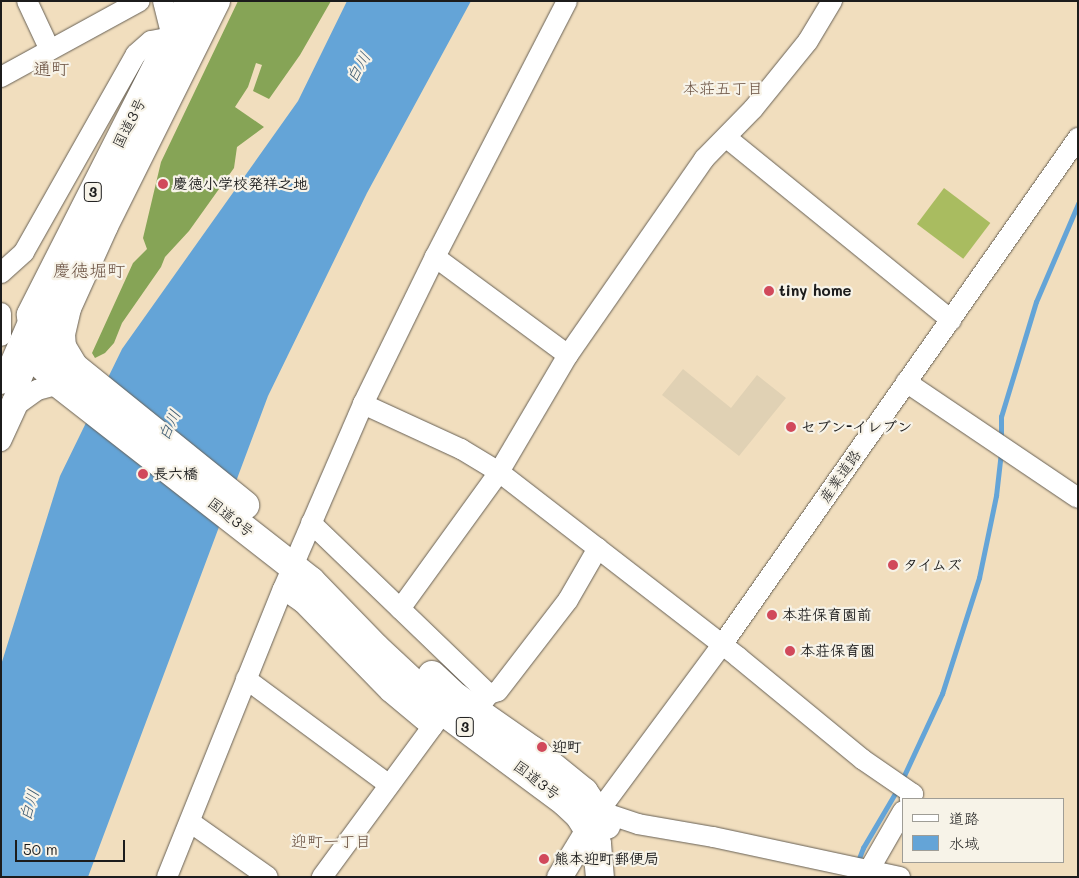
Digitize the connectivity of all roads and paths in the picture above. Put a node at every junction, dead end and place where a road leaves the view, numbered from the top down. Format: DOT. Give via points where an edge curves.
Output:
graph roads {
  1 [pos="27,1"];
  2 [pos="140,1"];
  3 [pos="163,1"];
  4 [pos="190,1"];
  5 [pos="216,1"];
  6 [pos="567,1"];
  7 [pos="832,1"];
  8 [pos="172,37"];
  9 [pos="50,50"];
  10 [pos="1,77"];
  11 [pos="727,138"];
  12 [pos="1078,138"];
  13 [pos="104,226"];
  14 [pos="435,256"];
  15 [pos="1,273"];
  16 [pos="1,313"];
  17 [pos="31,315"];
  18 [pos="951,320"];
  19 [pos="1,336"];
  20 [pos="568,355"];
  21 [pos="53,367"];
  22 [pos="906,382"];
  23 [pos="1,384"];
  24 [pos="1,398"];
  25 [pos="363,404"];
  26 [pos="4,434"];
  27 [pos="499,472"];
  28 [pos="1078,498"];
  29 [pos="311,523"];
  30 [pos="598,548"];
  31 [pos="292,568"];
  32 [pos="400,609"];
  33 [pos="722,645"];
  34 [pos="246,679"];
  35 [pos="482,703"];
  36 [pos="438,719"];
  37 [pos="390,785"];
  38 [pos="903,790"];
  39 [pos="902,813"];
  40 [pos="593,820"];
  41 [pos="190,822"];
  42 [pos="866,874"];
  43 [pos="167,877"];
  44 [pos="268,877"];
  45 [pos="322,877"];
  46 [pos="559,877"];
  47 [pos="600,877"];
  48 [pos="618,877"];
  49 [pos="900,877"];
  1 -- 9 [label="street"];
  2 -- 9 [label="street"];
  3 -- 8 [label="street"];
  4 -- 8 [label="highway, 国道3号 / 3"];
  5 -- 13 [label="highway, 国道3号 / 3"];
  6 -- 14 [label="street"];
  7 -- 11 [label="street" via="808,41"];
  8 -- 15 [label="street" via="152,41 136,54 24,252"];
  8 -- 17 [label="highway, 国道3号 / 3"];
  9 -- 10 [label="street"];
  11 -- 18 [label="street"];
  11 -- 20 [label="street" via="704,159"];
  12 -- 18 [label="street, 産業道路"];
  13 -- 21 [label="highway, 国道3号 / 3" via="62,323 62,346"];
  13 -- 21 [label="street" via="61,292"];
  14 -- 20 [label="street"];
  14 -- 25 [label="street"];
  16 -- 19 [label="street"];
  17 -- 21 [label="highway"];
  17 -- 23 [label="street"];
  18 -- 22 [label="street, 産業道路"];
  20 -- 27 [label="street"];
  21 -- 24 [label="street"];
  21 -- 26 [label="street" via="37,390 18,404"];
  21 -- 26 [label="street" via="12,402"];
  21 -- 31 [label="highway, 国道3号 / 3" via="276,541"];
  22 -- 28 [label="street"];
  22 -- 33 [label="street, 産業道路"];
  25 -- 27 [label="street" via="461,450"];
  25 -- 29 [label="street"];
  27 -- 30 [label="street"];
  27 -- 32 [label="street"];
  29 -- 31 [label="street"];
  29 -- 32 [label="street"];
  30 -- 33 [label="street"];
  30 -- 35 [label="street" via="568,600 498,691"];
  31 -- 34 [label="street"];
  31 -- 35 [label="highway, 国道3号 / 3" via="324,568 388,635 456,697"];
  31 -- 36 [label="highway, 国道3号 / 3" via="312,581"];
  32 -- 35 [label="street"];
  33 -- 38 [label="street"];
  33 -- 40 [label="street, 産業道路"];
  34 -- 37 [label="street"];
  34 -- 41 [label="street"];
  35 -- 40 [label="highway, 国道3号 / 3" via="532,750 584,792"];
  36 -- 37 [label="street"];
  36 -- 40 [label="highway, 国道3号 / 3" via="565,802 579,815"];
  37 -- 45 [label="street"];
  39 -- 42 [label="street"];
  40 -- 42 [label="street" via="714,837"];
  40 -- 46 [label="main road"];
  40 -- 47 [label="highway, 国道3号 / 3"];
  40 -- 48 [label="highway, 国道3号 / 3" via="613,839"];
  41 -- 43 [label="street"];
  41 -- 44 [label="street"];
  42 -- 49 [label="street"];
}
